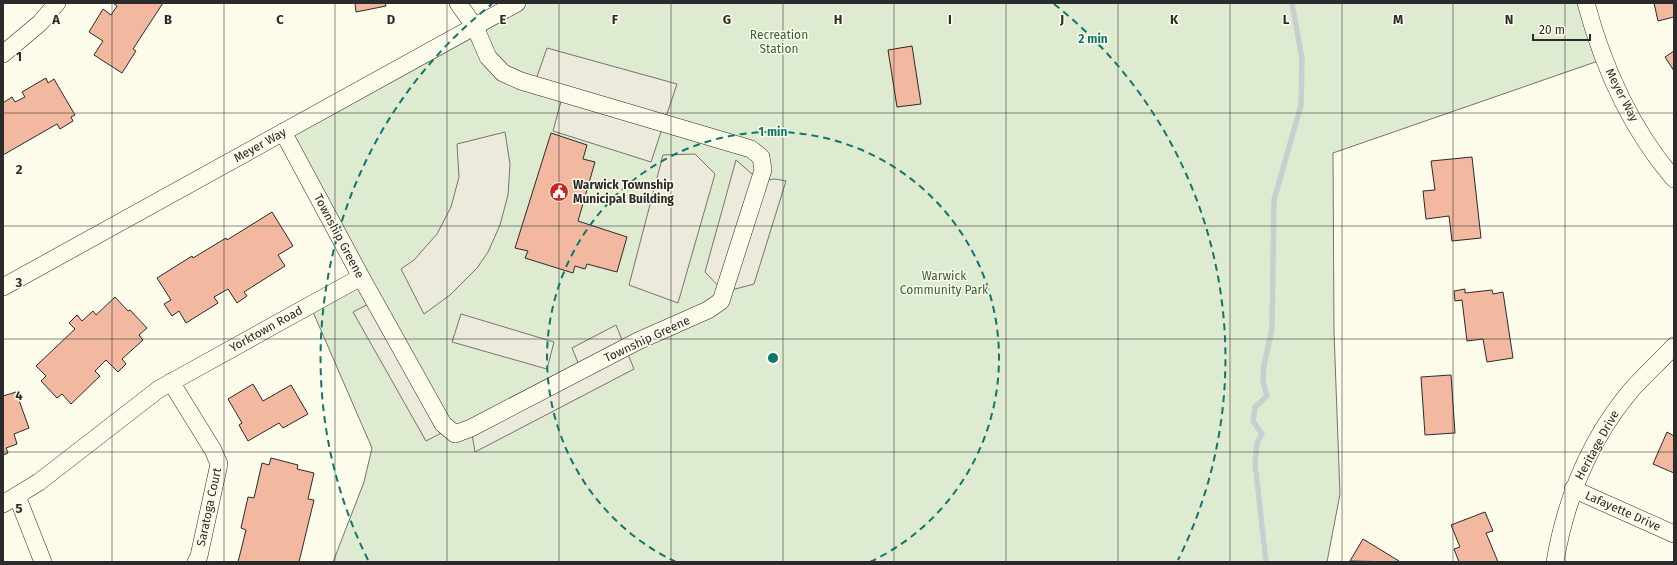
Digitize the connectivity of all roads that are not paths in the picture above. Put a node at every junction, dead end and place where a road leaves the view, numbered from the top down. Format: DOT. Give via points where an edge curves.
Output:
graph roads {
  1 [pos="57,3"];
  2 [pos="458,3"];
  3 [pos="518,3"];
  4 [pos="1586,3"];
  5 [pos="475,27"];
  6 [pos="3,54"];
  7 [pos="283,132"];
  8 [pos="1674,179"];
  9 [pos="361,277"];
  10 [pos="3,287"];
  11 [pos="1674,346"];
  12 [pos="165,385"];
  13 [pos="1573,489"];
  14 [pos="10,500"];
  15 [pos="1674,534"];
  16 [pos="43,562"];
  17 [pos="196,562"];
  18 [pos="1555,562"];
  1 -- 6 [label="street" via="35,28"];
  2 -- 5 [label="street"];
  3 -- 5 [label="street, Meyer Way"];
  4 -- 8 [label="street, Meyer Way" via="1616,88 1654,153"];
  5 -- 7 [label="street, Meyer Way"];
  5 -- 9 [label="street, Township Greene" via="488,57 503,73 528,83 751,149 761,158 763,170 721,301 708,310 638,341 455,434 443,424"];
  7 -- 9 [label="street, Township Greene"];
  7 -- 10 [label="street, Meyer Way"];
  9 -- 12 [label="street, Yorktown Road"];
  11 -- 13 [label="street, Heritage Drive" via="1619,406 1587,458"];
  12 -- 14 [label="street, Yorktown Road" via="39,482"];
  12 -- 17 [label="street, Saratoga Court" via="213,450 219,464"];
  13 -- 15 [label="street, Lafayette Drive"];
  13 -- 18 [label="street, Heritage Drive"];
  14 -- 16 [label="street"];
}
